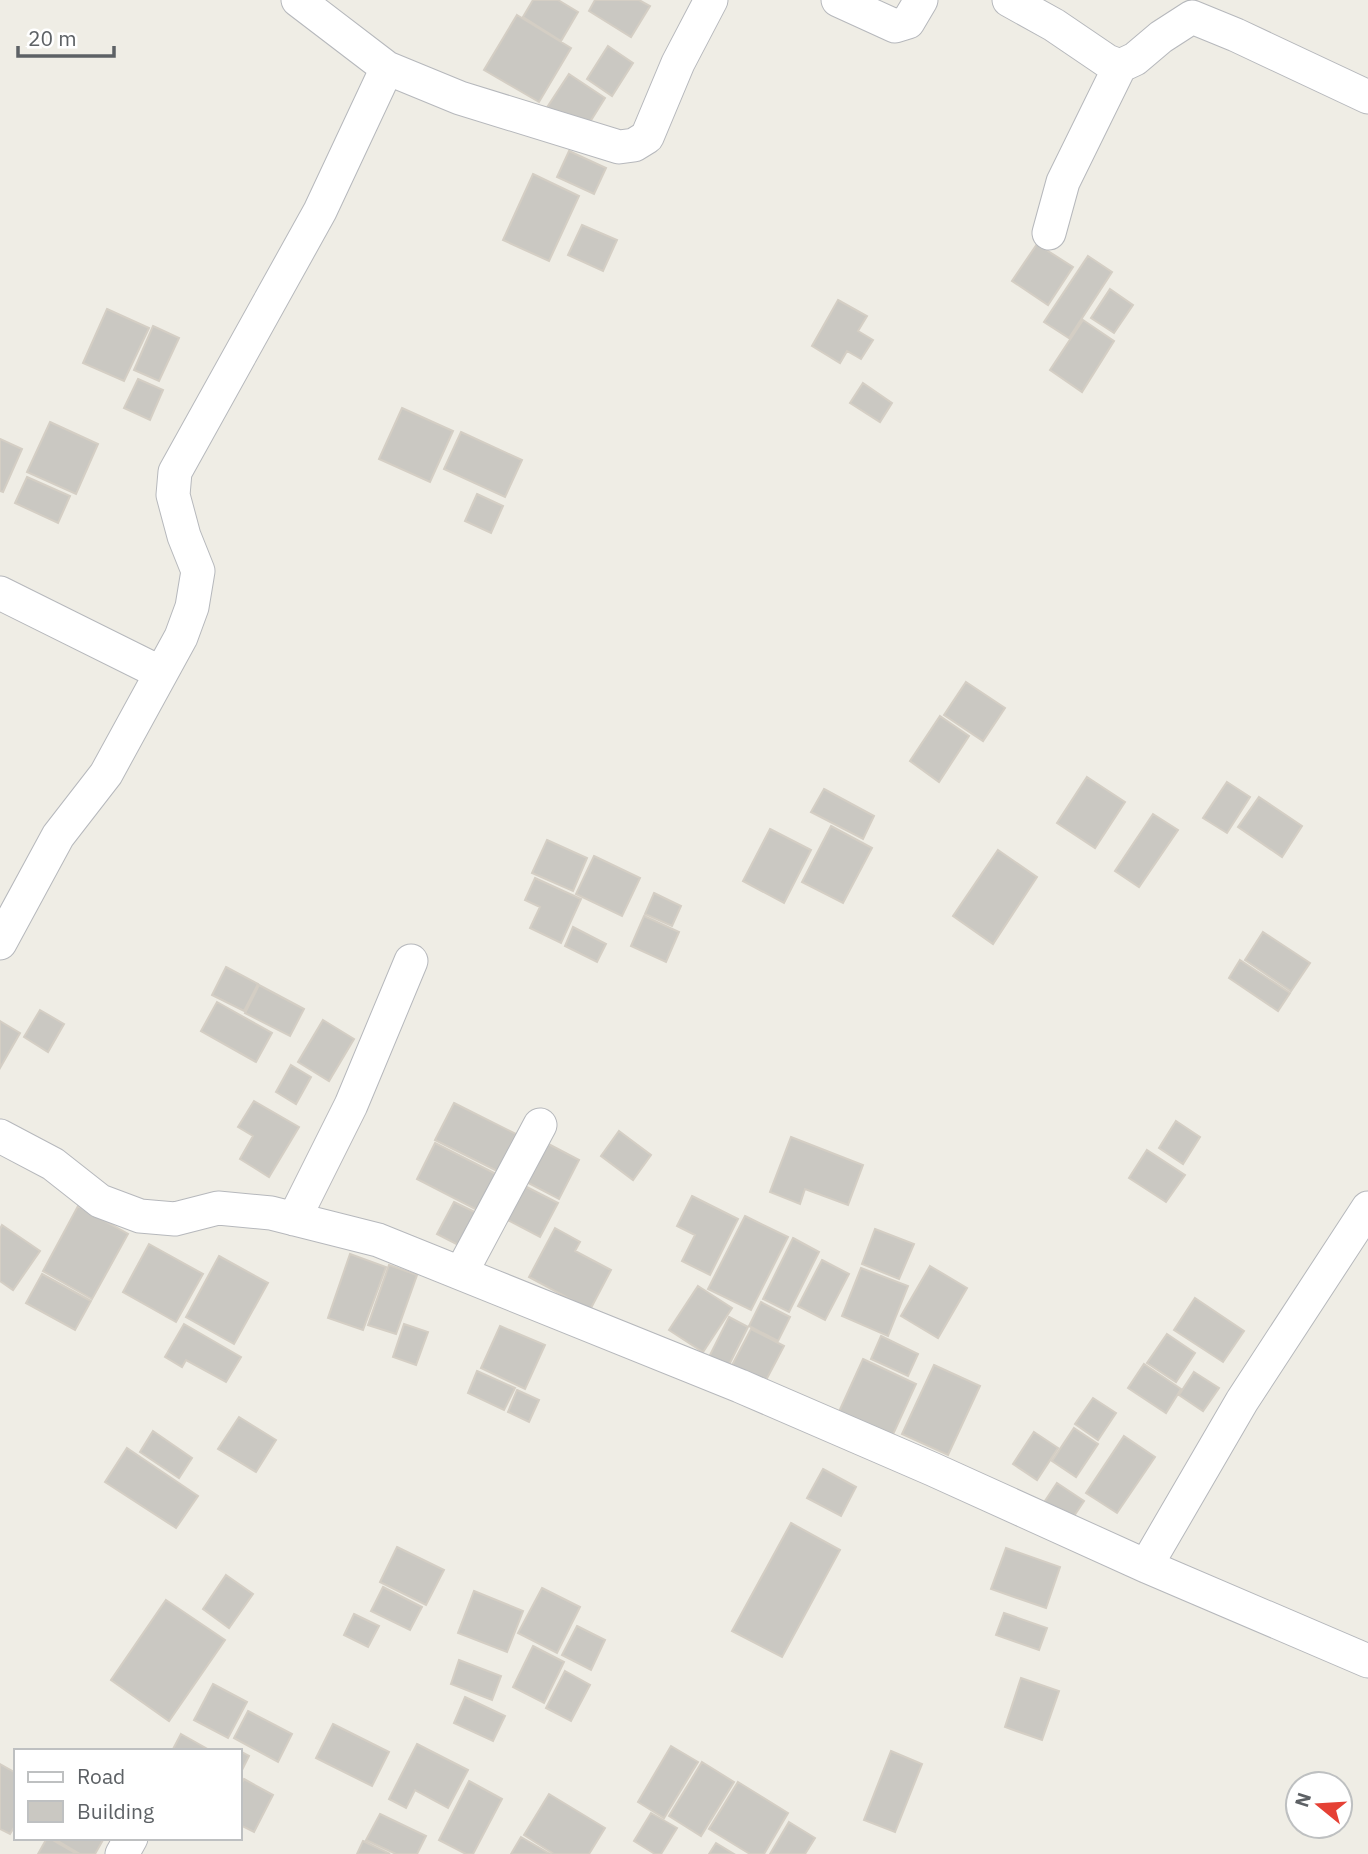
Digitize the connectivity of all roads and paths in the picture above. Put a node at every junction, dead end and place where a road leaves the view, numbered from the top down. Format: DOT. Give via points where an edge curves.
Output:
graph roads {
  1 [pos="298,0"];
  2 [pos="711,0"];
  3 [pos="838,0"];
  4 [pos="921,0"];
  5 [pos="1009,0"];
  6 [pos="1196,8"];
  7 [pos="1120,66"];
  8 [pos="387,68"];
  9 [pos="1368,97"];
  10 [pos="1049,233"];
  11 [pos="0,593"];
  12 [pos="161,673"];
  13 [pos="0,943"];
  14 [pos="411,961"];
  15 [pos="540,1125"];
  16 [pos="0,1136"];
  17 [pos="1368,1208"];
  18 [pos="294,1219"];
  19 [pos="461,1273"];
  20 [pos="1146,1566"];
  21 [pos="1368,1661"];
  1 -- 8 [label="street"];
  2 -- 8 [label="street" via="647,137 634,145 619,147 460,98"];
  3 -- 4 [label="street" via="895,26 908,22"];
  5 -- 7 [label="street"];
  6 -- 7 [label="street" via="1135,59"];
  6 -- 9 [label="street" via="1236,35"];
  7 -- 10 [label="street" via="1063,182"];
  8 -- 12 [label="street" via="320,211 175,472 173,495 198,571 181,637"];
  11 -- 12 [label="street"];
  12 -- 13 [label="street" via="106,774 58,836"];
  14 -- 18 [label="street" via="351,1104"];
  15 -- 19 [label="street"];
  16 -- 18 [label="street" via="53,1164 100,1201 141,1216 175,1219 218,1208"];
  17 -- 20 [label="street" via="1242,1401"];
  18 -- 19 [label="street" via="378,1240"];
  19 -- 20 [label="street" via="740,1386"];
  20 -- 21 [label="street"];
}
